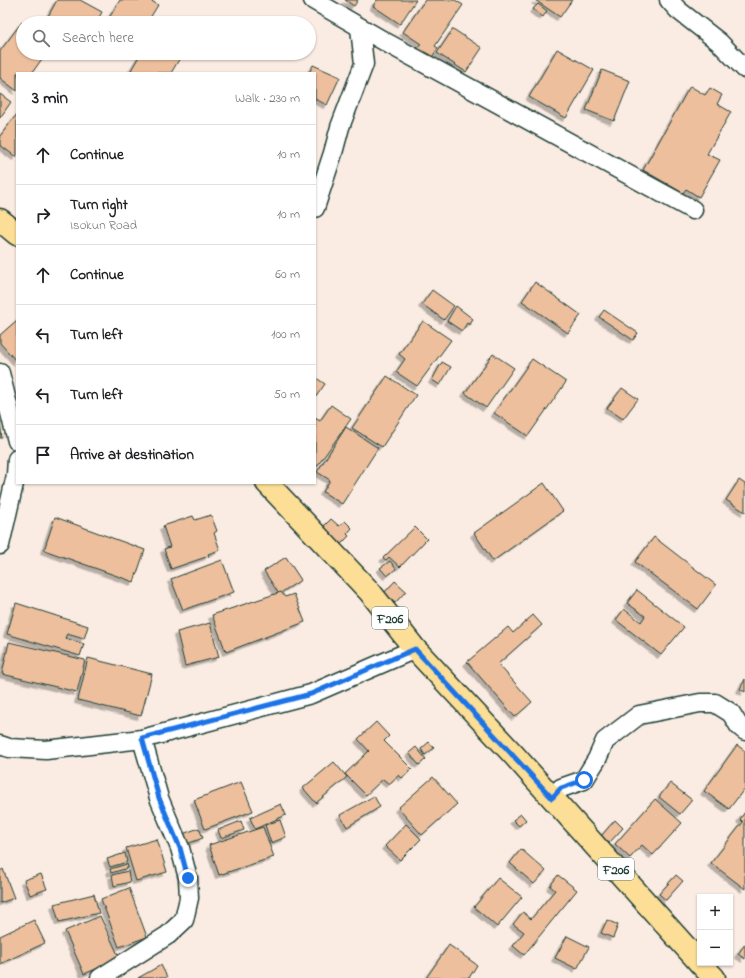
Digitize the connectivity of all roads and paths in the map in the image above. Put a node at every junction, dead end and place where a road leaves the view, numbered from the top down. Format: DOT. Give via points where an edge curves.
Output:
graph roads {
  1 [pos="313,0"];
  2 [pos="669,0"];
  3 [pos="360,28"];
  4 [pos="389,44"];
  5 [pos="364,64"];
  6 [pos="745,69"];
  7 [pos="316,205"];
  8 [pos="693,210"];
  9 [pos="0,220"];
  10 [pos="16,233"];
  11 [pos="0,373"];
  12 [pos="16,437"];
  13 [pos="16,475"];
  14 [pos="268,484"];
  15 [pos="4,511"];
  16 [pos="0,545"];
  17 [pos="415,649"];
  18 [pos="745,731"];
  19 [pos="142,738"];
  20 [pos="0,745"];
  21 [pos="552,798"];
  22 [pos="697,960"];
  23 [pos="703,966"];
  24 [pos="100,978"];
  25 [pos="714,978"];
  1 -- 3 [label="street"];
  2 -- 6 [label="street" via="719,42"];
  3 -- 4 [label="street"];
  3 -- 5 [label="street"];
  4 -- 5 [label="street"];
  4 -- 8 [label="street"];
  5 -- 7 [label="street" via="340,127"];
  9 -- 10 [label="main road"];
  11 -- 12 [label="street"];
  13 -- 15 [label="street"];
  14 -- 17 [label="main road, F206" via="370,592"];
  15 -- 16 [label="street"];
  17 -- 19 [label="street" via="311,694"];
  17 -- 21 [label="main road, F206"];
  18 -- 21 [label="street" via="731,713 716,703 700,703 639,715 605,741 584,780 561,788"];
  19 -- 20 [label="street" via="46,750 9,748"];
  19 -- 24 [label="street" via="159,798 180,848 190,898 184,920 168,935"];
  21 -- 22 [label="main road, F206"];
  23 -- 25 [label="main road, F206"];
}
